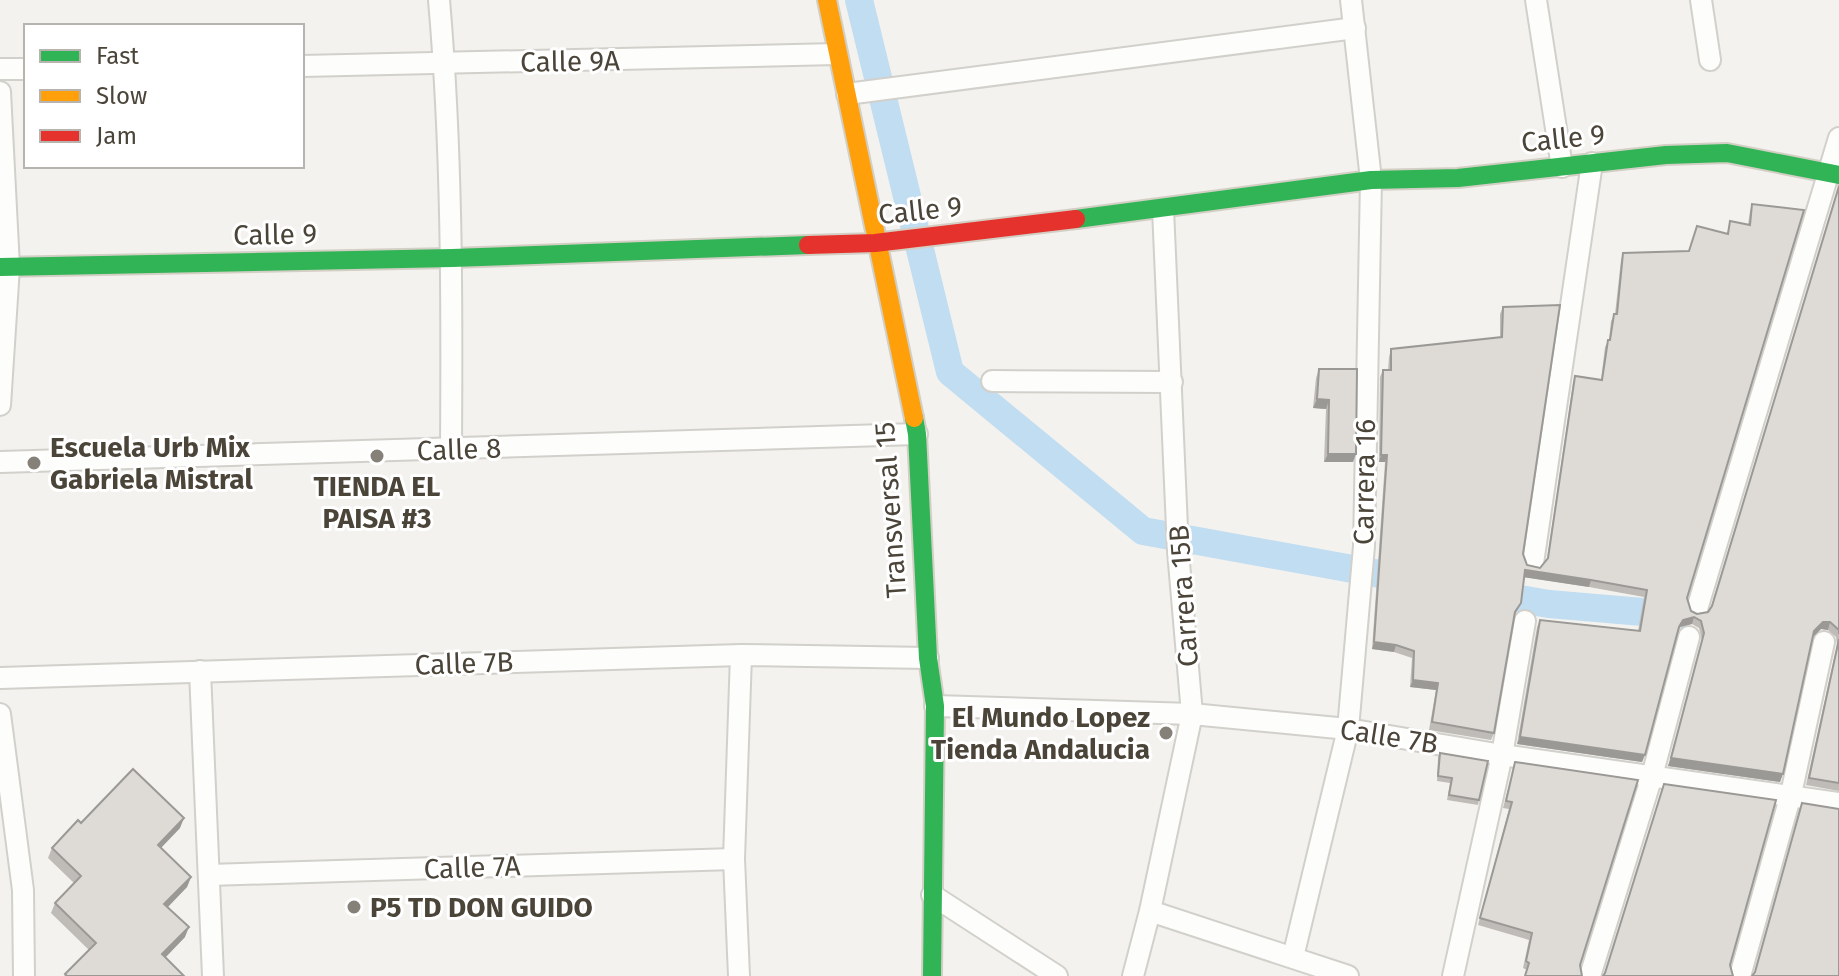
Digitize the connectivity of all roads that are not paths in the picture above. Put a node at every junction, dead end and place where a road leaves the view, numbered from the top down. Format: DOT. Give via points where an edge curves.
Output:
graph roads {
  1 [pos="439,0"];
  2 [pos="827,0"];
  3 [pos="1351,0"];
  4 [pos="1536,0"];
  5 [pos="1701,0"];
  6 [pos="1355,28"];
  7 [pos="837,54"];
  8 [pos="1710,60"];
  9 [pos="445,64"];
  10 [pos="304,66"];
  11 [pos="0,69"];
  12 [pos="24,69"];
  13 [pos="0,92"];
  14 [pos="847,94"];
  15 [pos="1839,138"];
  16 [pos="1592,163"];
  17 [pos="1562,167"];
  18 [pos="1835,174"];
  19 [pos="1371,180"];
  20 [pos="1163,209"];
  21 [pos="875,243"];
  22 [pos="452,258"];
  23 [pos="5,267"];
  24 [pos="992,381"];
  25 [pos="1172,382"];
  26 [pos="0,405"];
  27 [pos="917,434"];
  28 [pos="451,449"];
  29 [pos="0,462"];
  30 [pos="1533,563"];
  31 [pos="1697,609"];
  32 [pos="1525,621"];
  33 [pos="1689,637"];
  34 [pos="1824,642"];
  35 [pos="741,655"];
  36 [pos="928,658"];
  37 [pos="200,671"];
  38 [pos="0,678"];
  39 [pos="935,706"];
  40 [pos="0,714"];
  41 [pos="1192,714"];
  42 [pos="1348,729"];
  43 [pos="1502,755"];
  44 [pos="1652,776"];
  45 [pos="1791,794"];
  46 [pos="1839,803"];
  47 [pos="734,859"];
  48 [pos="10,867"];
  49 [pos="209,875"];
  50 [pos="932,895"];
  51 [pos="1150,911"];
  52 [pos="1293,957"];
  53 [pos="24,976"];
  54 [pos="213,976"];
  55 [pos="739,976"];
  56 [pos="932,976"];
  57 [pos="1057,976"];
  58 [pos="1133,976"];
  59 [pos="1348,976"];
  60 [pos="1453,976"];
  61 [pos="1590,976"];
  62 [pos="1740,976"];
  1 -- 9 [label="street"];
  2 -- 7 [label="street, Transversal 15"];
  3 -- 6 [label="street, Carrera 16"];
  4 -- 17 [label="street"];
  5 -- 8 [label="street"];
  6 -- 14 [label="street"];
  6 -- 19 [label="street, Carrera 16"];
  7 -- 9 [label="street, Calle 9A"];
  7 -- 14 [label="street, Transversal 15"];
  9 -- 10 [label="street, Calle 9A"];
  9 -- 22 [label="street"];
  11 -- 12 [label="street"];
  13 -- 23 [label="street"];
  14 -- 21 [label="street, Transversal 15"];
  15 -- 18 [label="street"];
  16 -- 17 [label="street, Calle 9"];
  16 -- 18 [label="street, Calle 9" via="1727,153"];
  16 -- 30 [label="street"];
  17 -- 19 [label="street, Calle 9"];
  18 -- 31 [label="street"];
  19 -- 20 [label="street, Calle 9"];
  19 -- 42 [label="street, Carrera 16" via="1364,546"];
  20 -- 21 [label="street, Calle 9"];
  20 -- 25 [label="street, Carrera 15B"];
  21 -- 22 [label="street, Calle 9"];
  21 -- 27 [label="street, Transversal 15"];
  22 -- 23 [label="street, Calle 9"];
  22 -- 28 [label="street"];
  23 -- 26 [label="street"];
  24 -- 25 [label="street"];
  25 -- 41 [label="street, Carrera 15B" via="1178,551"];
  27 -- 28 [label="street, Calle 8"];
  27 -- 36 [label="street, Transversal 15"];
  28 -- 29 [label="street, Calle 8"];
  32 -- 43 [label="street"];
  33 -- 44 [label="street"];
  34 -- 45 [label="street"];
  35 -- 36 [label="street, Calle 7B"];
  35 -- 37 [label="street, Calle 7B"];
  35 -- 47 [label="street"];
  36 -- 39 [label="street, Transversal 15"];
  37 -- 38 [label="street, Calle 7B"];
  37 -- 49 [label="street"];
  39 -- 41 [label="street, Calle 7B"];
  39 -- 50 [label="street, Transversal 15"];
  40 -- 48 [label="street"];
  41 -- 42 [label="street, Calle 7B"];
  41 -- 51 [label="street, Carrera 15B"];
  42 -- 43 [label="street, Calle 7B"];
  42 -- 52 [label="street, Carrera 16"];
  43 -- 44 [label="street, Calle 7B"];
  43 -- 60 [label="street"];
  44 -- 45 [label="street, Calle 7B"];
  44 -- 61 [label="street"];
  45 -- 46 [label="street, Calle 7B"];
  45 -- 62 [label="street"];
  47 -- 49 [label="street, Calle 7A"];
  47 -- 55 [label="street"];
  48 -- 53 [label="street" via="23,890"];
  49 -- 54 [label="street"];
  50 -- 56 [label="street, Transversal 15"];
  50 -- 57 [label="street"];
  51 -- 52 [label="street"];
  51 -- 58 [label="street, Carrera 15B"];
  52 -- 59 [label="street"];
}
